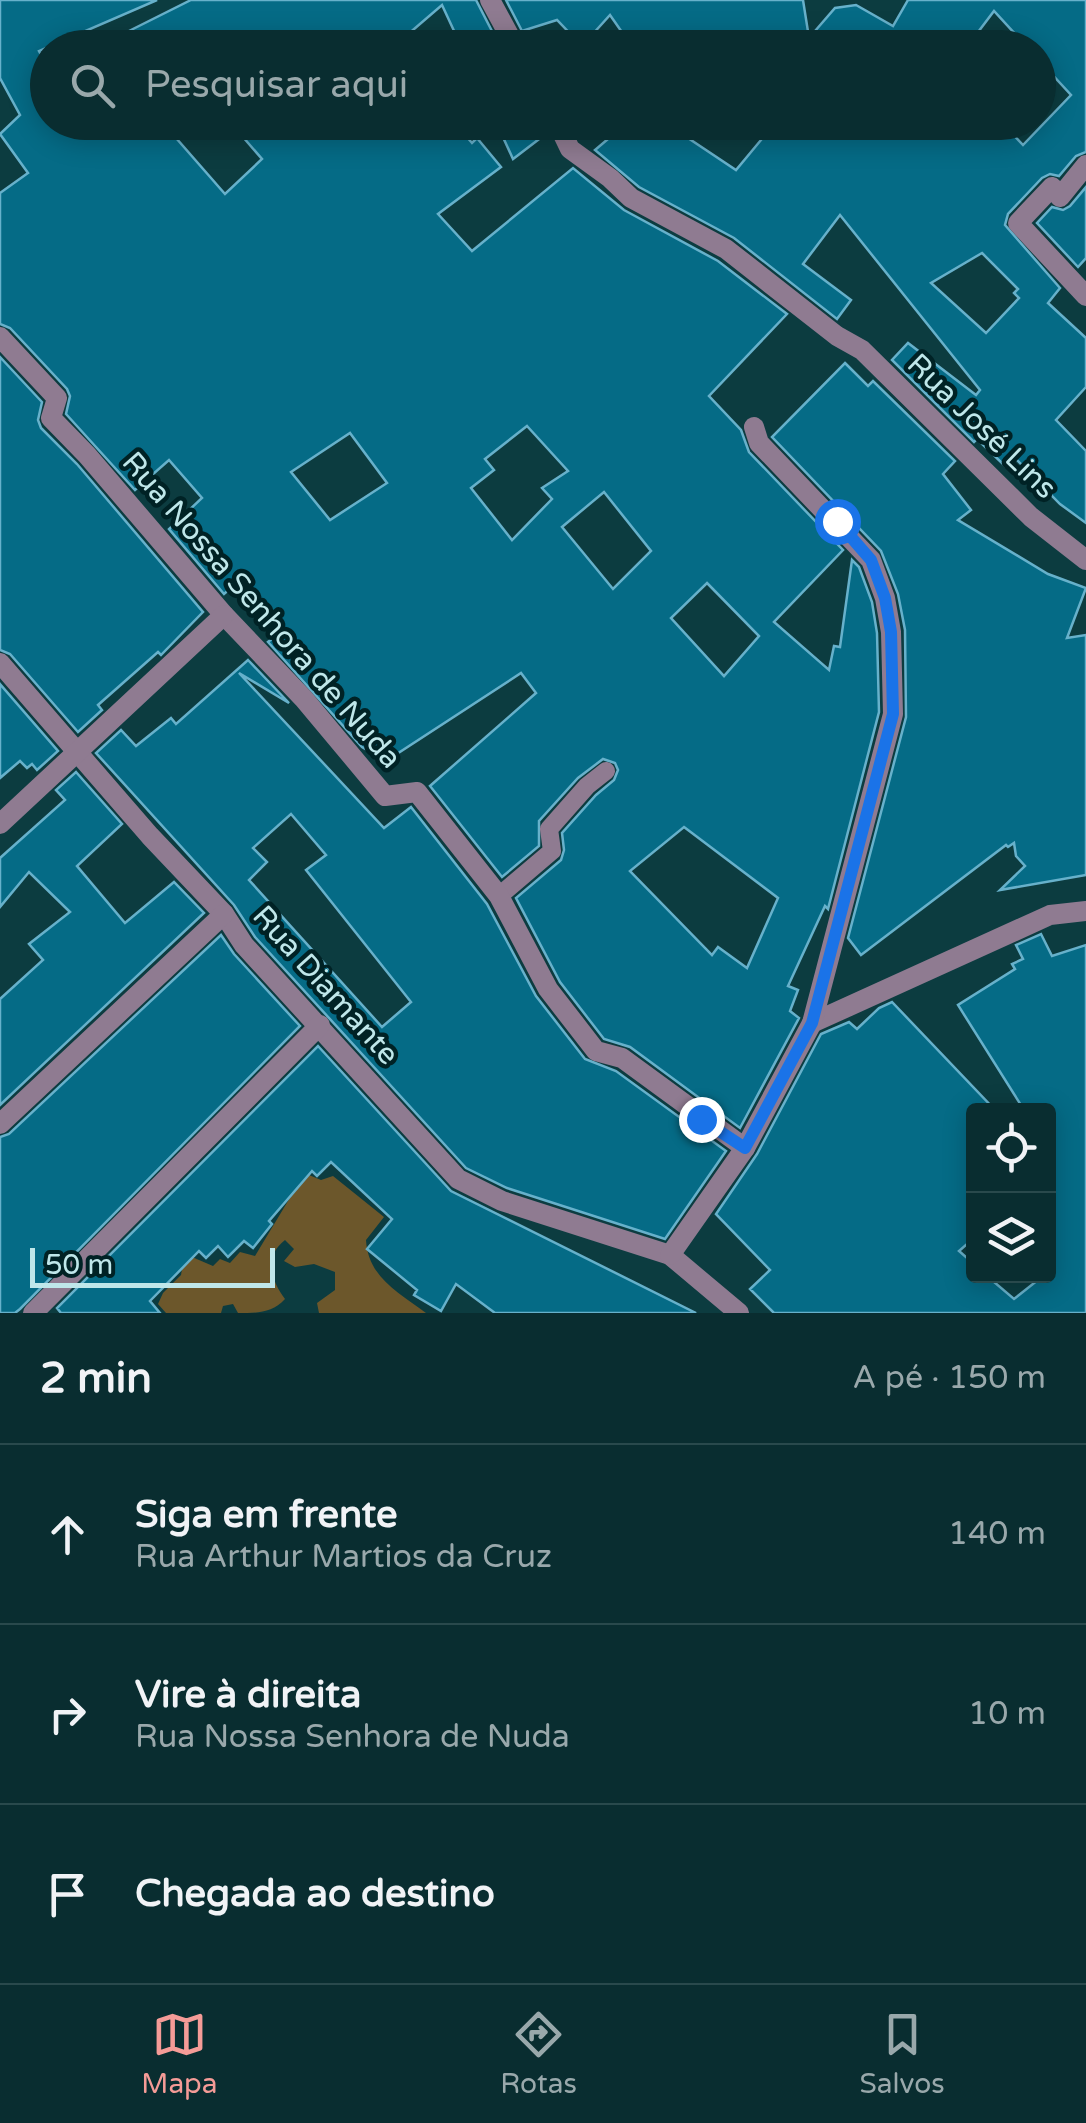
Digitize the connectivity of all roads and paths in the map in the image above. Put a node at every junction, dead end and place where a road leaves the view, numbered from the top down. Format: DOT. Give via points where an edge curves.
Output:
graph roads {
  1 [pos="490,0"];
  2 [pos="506,30"];
  3 [pos="566,140"];
  4 [pos="1086,166"];
  5 [pos="1086,296"];
  6 [pos="0,337"];
  7 [pos="754,426"];
  8 [pos="1086,560"];
  9 [pos="224,615"];
  10 [pos="0,662"];
  11 [pos="79,752"];
  12 [pos="606,771"];
  13 [pos="0,824"];
  14 [pos="499,896"];
  15 [pos="1086,910"];
  16 [pos="224,914"];
  17 [pos="812,1023"];
  18 [pos="320,1025"];
  19 [pos="0,1124"];
  20 [pos="745,1148"];
  21 [pos="670,1255"];
  22 [pos="33,1313"];
  23 [pos="738,1313"];
  1 -- 2 [label="street"];
  3 -- 8 [label="street, Rua José Lins" via="631,198 748,265 862,350 1031,517"];
  4 -- 5 [label="street" via="1060,197 1052,187 1018,222"];
  6 -- 9 [label="street, Rua Nossa Senhora de Nuda" via="56,398 51,418"];
  7 -- 17 [label="street" via="759,443 871,560 891,632 893,714"];
  9 -- 11 [label="street"];
  9 -- 14 [label="street, Rua Nossa Senhora de Nuda" via="386,796 417,792"];
  10 -- 11 [label="street, Rua Diamante"];
  11 -- 13 [label="street"];
  11 -- 16 [label="street, Rua Diamante"];
  12 -- 14 [label="lane" via="549,829 552,851"];
  14 -- 20 [label="street, Rua Nossa Senhora de Nuda" via="548,990 596,1051 622,1058"];
  15 -- 17 [label="street" via="1050,915"];
  16 -- 18 [label="street, Rua Diamante" via="244,945"];
  16 -- 19 [label="street"];
  17 -- 20 [label="street"];
  18 -- 21 [label="street, Rua Diamante" via="458,1179 502,1201"];
  18 -- 22 [label="street"];
  20 -- 21 [label="street"];
  21 -- 23 [label="street"];
}
